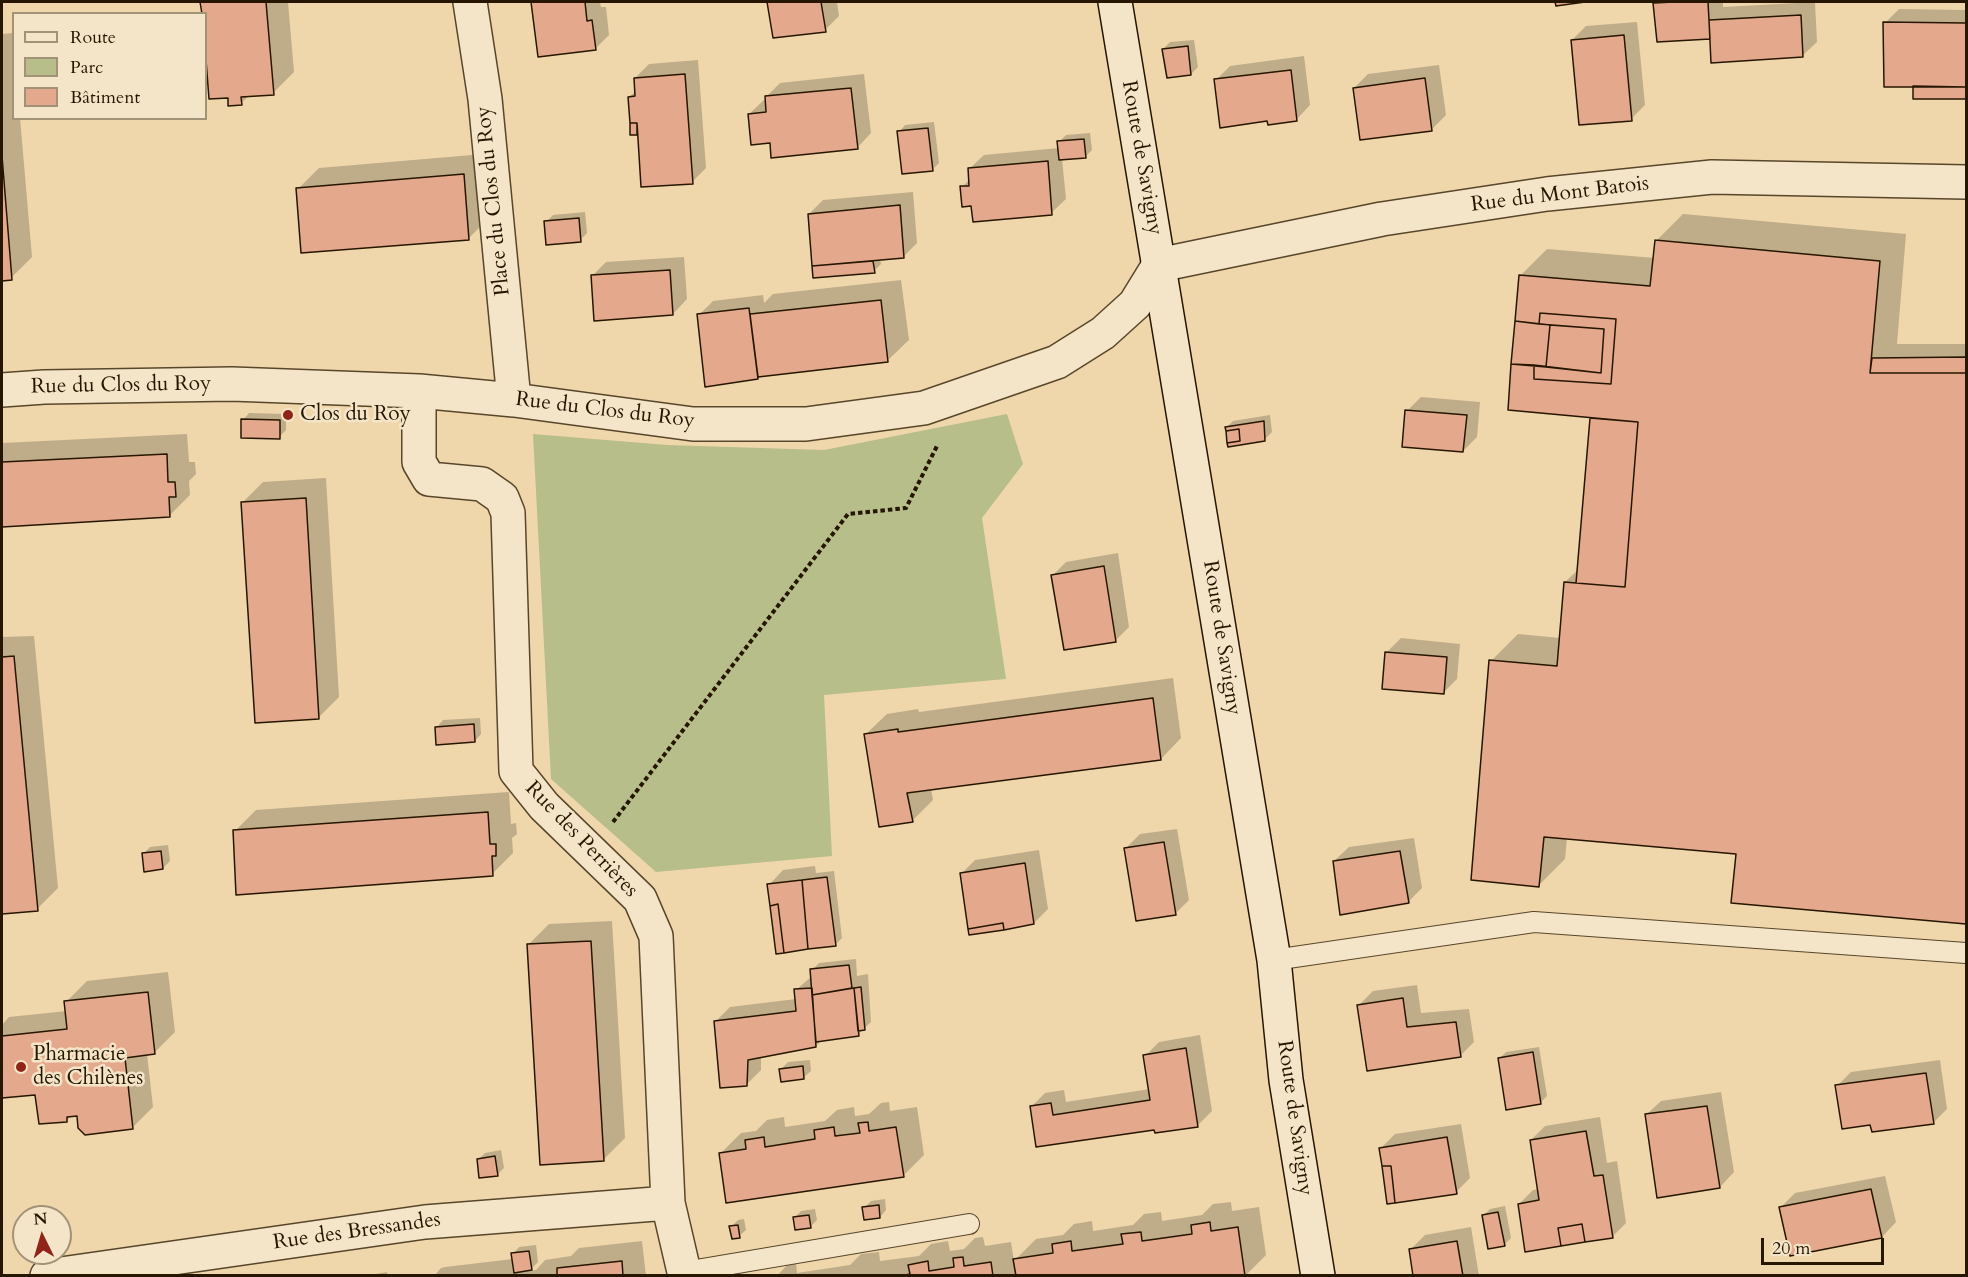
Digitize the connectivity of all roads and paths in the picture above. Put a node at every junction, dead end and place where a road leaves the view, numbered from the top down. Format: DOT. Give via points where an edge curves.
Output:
graph roads {
  1 [pos="470,2"];
  2 [pos="1115,2"];
  3 [pos="1966,182"];
  4 [pos="1159,265"];
  5 [pos="2,390"];
  6 [pos="419,391"];
  7 [pos="514,400"];
  8 [pos="942,436"];
  9 [pos="591,851"];
  10 [pos="1966,953"];
  11 [pos="1275,960"];
  12 [pos="668,1203"];
  13 [pos="969,1224"];
  14 [pos="685,1274"];
  15 [pos="47,1275"];
  16 [pos="1318,1275"];
  1 -- 7 [label="street, Place du Clos du Roy" via="484,99"];
  2 -- 4 [label="street, Route de Savigny"];
  3 -- 4 [label="street, Rue du Mont Batois" via="1712,177 1547,194 1382,219"];
  4 -- 7 [label="street, Rue du Clos du Roy" via="1135,304 1103,333 1064,358 924,408 806,424 693,424"];
  4 -- 11 [label="street, Route de Savigny"];
  5 -- 6 [label="street, Rue du Clos du Roy" via="232,384"];
  6 -- 7 [label="street, Rue du Clos du Roy"];
  6 -- 9 [label="street, Rue des Perrières" via="419,462 429,479 482,484 502,498 508,513 516,771 543,806"];
  8 -- 9 [label="path" via="906,508 848,514"];
  9 -- 12 [label="street, Rue des Perrières" via="640,899 656,936"];
  10 -- 11 [label="lane" via="1534,922"];
  11 -- 16 [label="street, Route de Savigny" via="1286,1080"];
  12 -- 14 [label="street, Rue des Perrières"];
  12 -- 15 [label="street, Rue des Bressandes" via="425,1222"];
  13 -- 14 [label="lane"];
}
